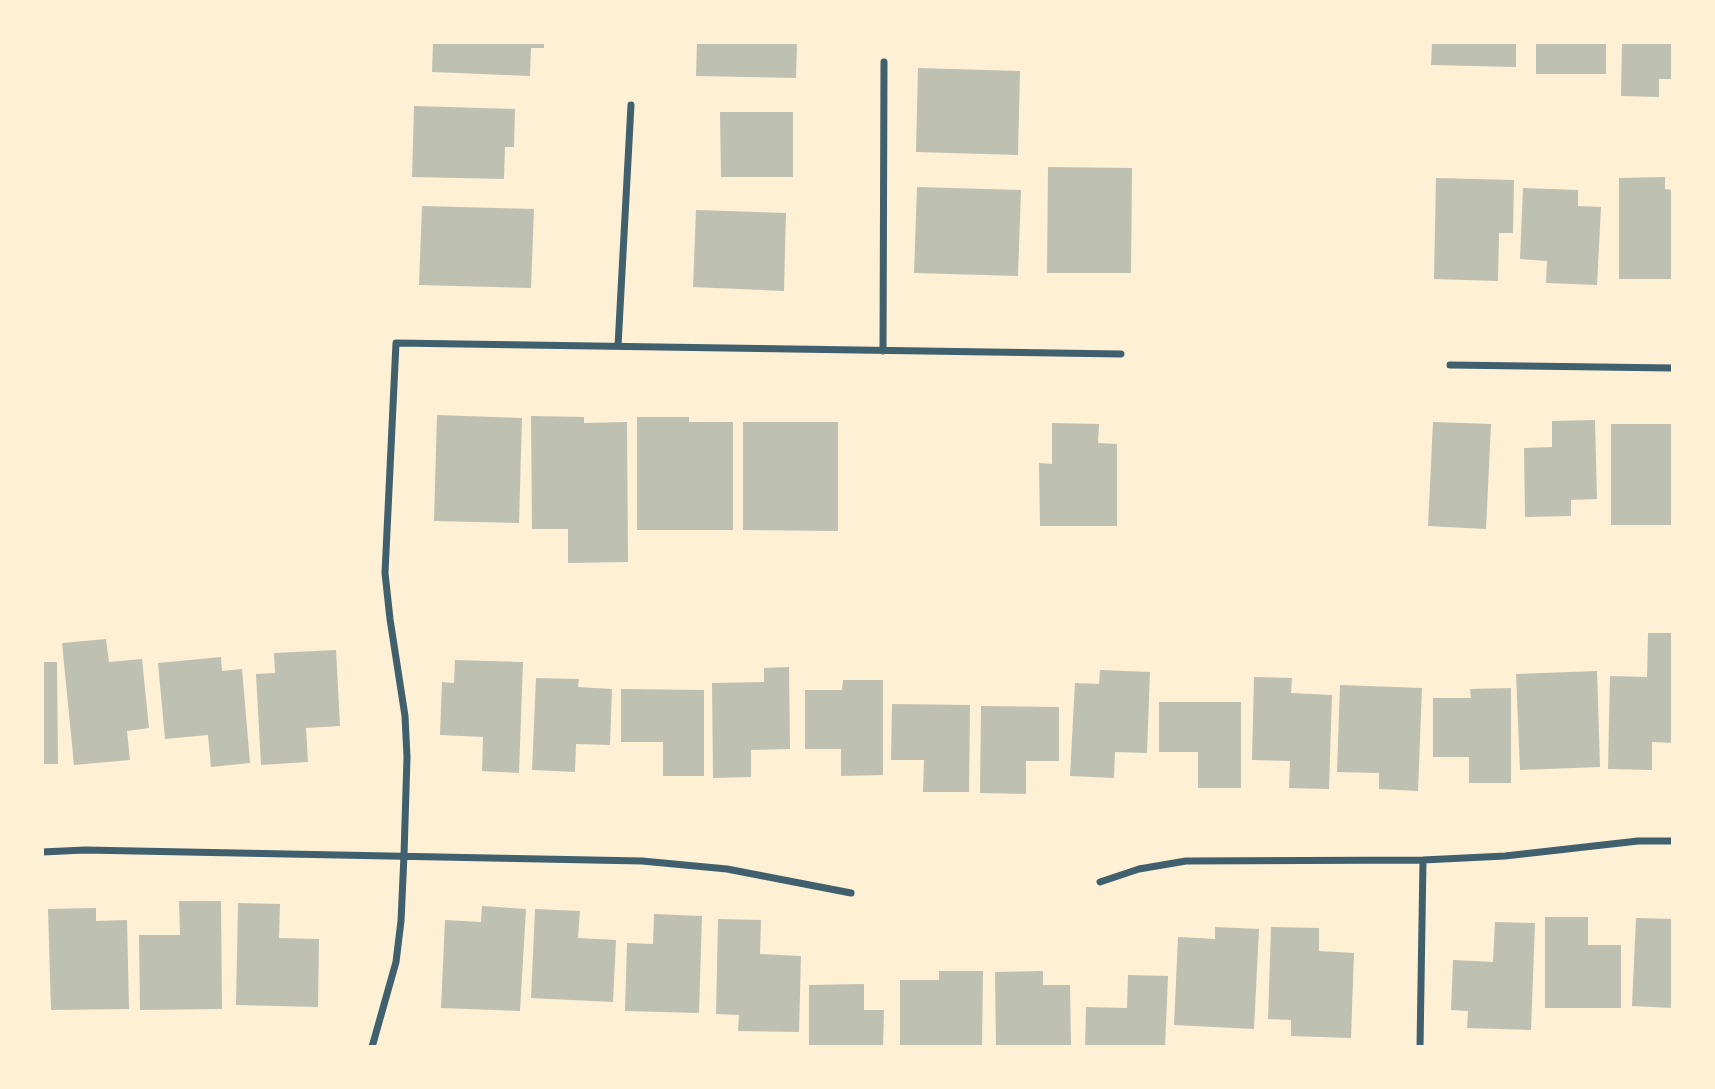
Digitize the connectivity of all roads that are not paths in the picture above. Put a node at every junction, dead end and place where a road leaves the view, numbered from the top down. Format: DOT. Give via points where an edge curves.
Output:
graph roads {
  1 [pos="884,62"];
  2 [pos="631,105"];
  3 [pos="618,346"];
  4 [pos="883,351"];
  5 [pos="1121,354"];
  6 [pos="1450,365"];
  7 [pos="1673,368"];
  8 [pos="1673,841"];
  9 [pos="42,852"];
  10 [pos="404,855"];
  11 [pos="1423,860"];
  12 [pos="1100,882"];
  13 [pos="851,893"];
  14 [pos="372,1047"];
  15 [pos="1420,1047"];
  1 -- 4 [label="street"];
  2 -- 3 [label="street"];
  3 -- 4 [label="street"];
  3 -- 10 [label="street" via="396,343 385,573 405,716"];
  4 -- 5 [label="street"];
  6 -- 7 [label="street"];
  8 -- 11 [label="street"];
  9 -- 10 [label="street"];
  10 -- 13 [label="street" via="642,861 727,869"];
  10 -- 14 [label="street" via="396,962"];
  11 -- 12 [label="street" via="1186,861"];
  11 -- 15 [label="street"];
}
